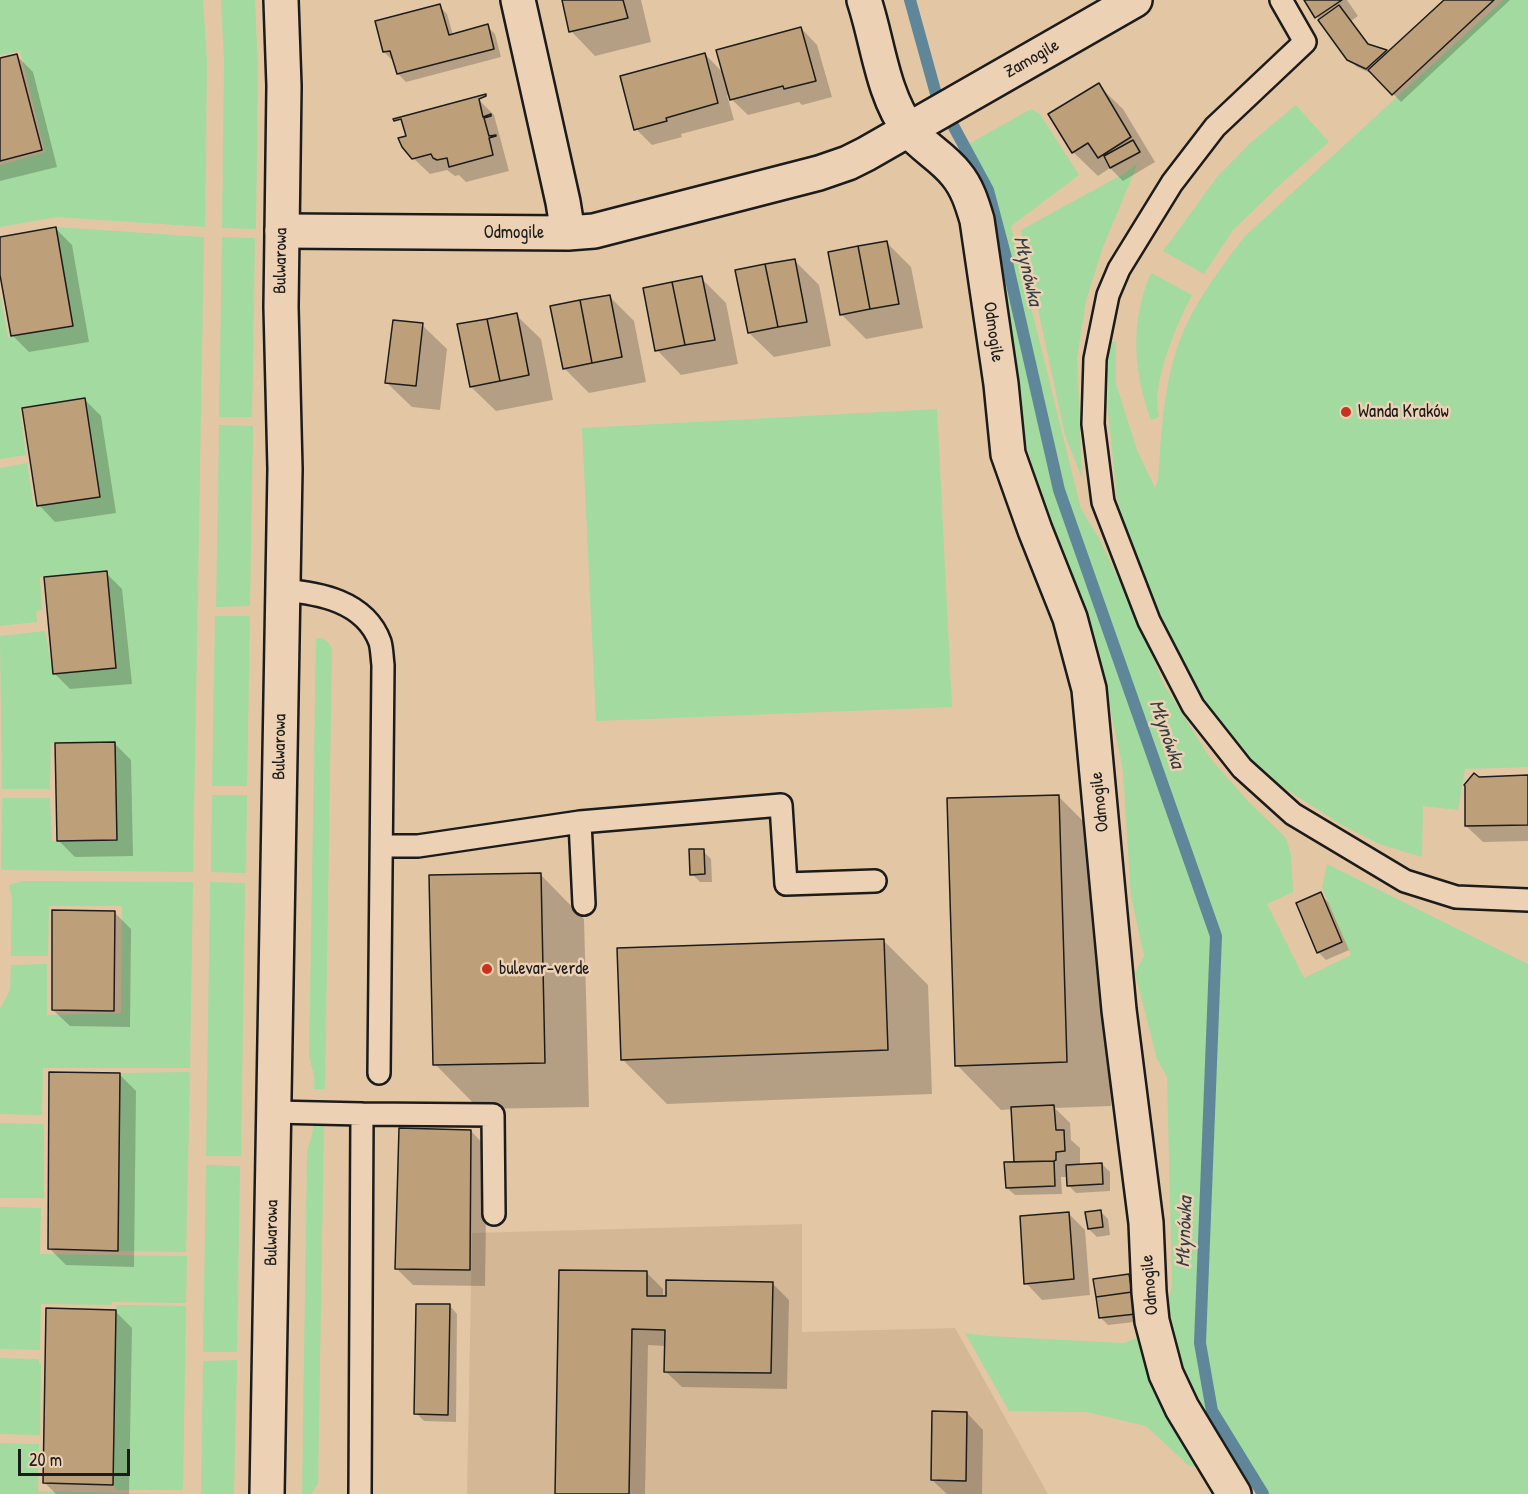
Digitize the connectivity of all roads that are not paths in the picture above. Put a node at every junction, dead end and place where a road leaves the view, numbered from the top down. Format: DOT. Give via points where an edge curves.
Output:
graph roads {
  1 [pos="281,0"];
  2 [pos="518,0"];
  3 [pos="864,0"];
  4 [pos="1135,0"];
  5 [pos="1281,0"];
  6 [pos="919,124"];
  7 [pos="282,231"];
  8 [pos="568,233"];
  9 [pos="282,590"];
  10 [pos="580,822"];
  11 [pos="382,846"];
  12 [pos="875,881"];
  13 [pos="1528,900"];
  14 [pos="584,904"];
  15 [pos="379,1073"];
  16 [pos="274,1112"];
  17 [pos="362,1114"];
  18 [pos="494,1214"];
  19 [pos="267,1494"];
  20 [pos="360,1494"];
  21 [pos="1234,1494"];
  1 -- 7 [label="street, Bulwarowa"];
  2 -- 8 [label="street"];
  3 -- 6 [label="street, Odmogile" via="895,104"];
  4 -- 6 [label="street, Zamogile"];
  5 -- 13 [label="lane" via="1305,42 1215,128 1172,183 1119,269 1108,295 1095,359 1093,424 1103,502 1149,621 1187,695 1242,768 1293,814 1405,881 1456,897"];
  6 -- 8 [label="street, Odmogile" via="848,163 819,173 615,227"];
  6 -- 21 [label="street, Odmogile" via="969,194 1001,384 1008,454 1070,618 1089,689 1119,1010 1146,1223 1152,1321 1166,1374 1182,1408"];
  7 -- 8 [label="street, Odmogile"];
  7 -- 9 [label="street, Bulwarowa"];
  9 -- 11 [label="lane" via="337,600 358,612 380,642"];
  9 -- 16 [label="street, Bulwarowa"];
  10 -- 11 [label="lane" via="418,846"];
  10 -- 12 [label="lane" via="781,805 786,884"];
  10 -- 14 [label="lane"];
  11 -- 15 [label="lane"];
  16 -- 17 [label="lane"];
  16 -- 19 [label="street, Bulwarowa"];
  17 -- 18 [label="lane" via="493,1115"];
  17 -- 20 [label="lane"];
}
